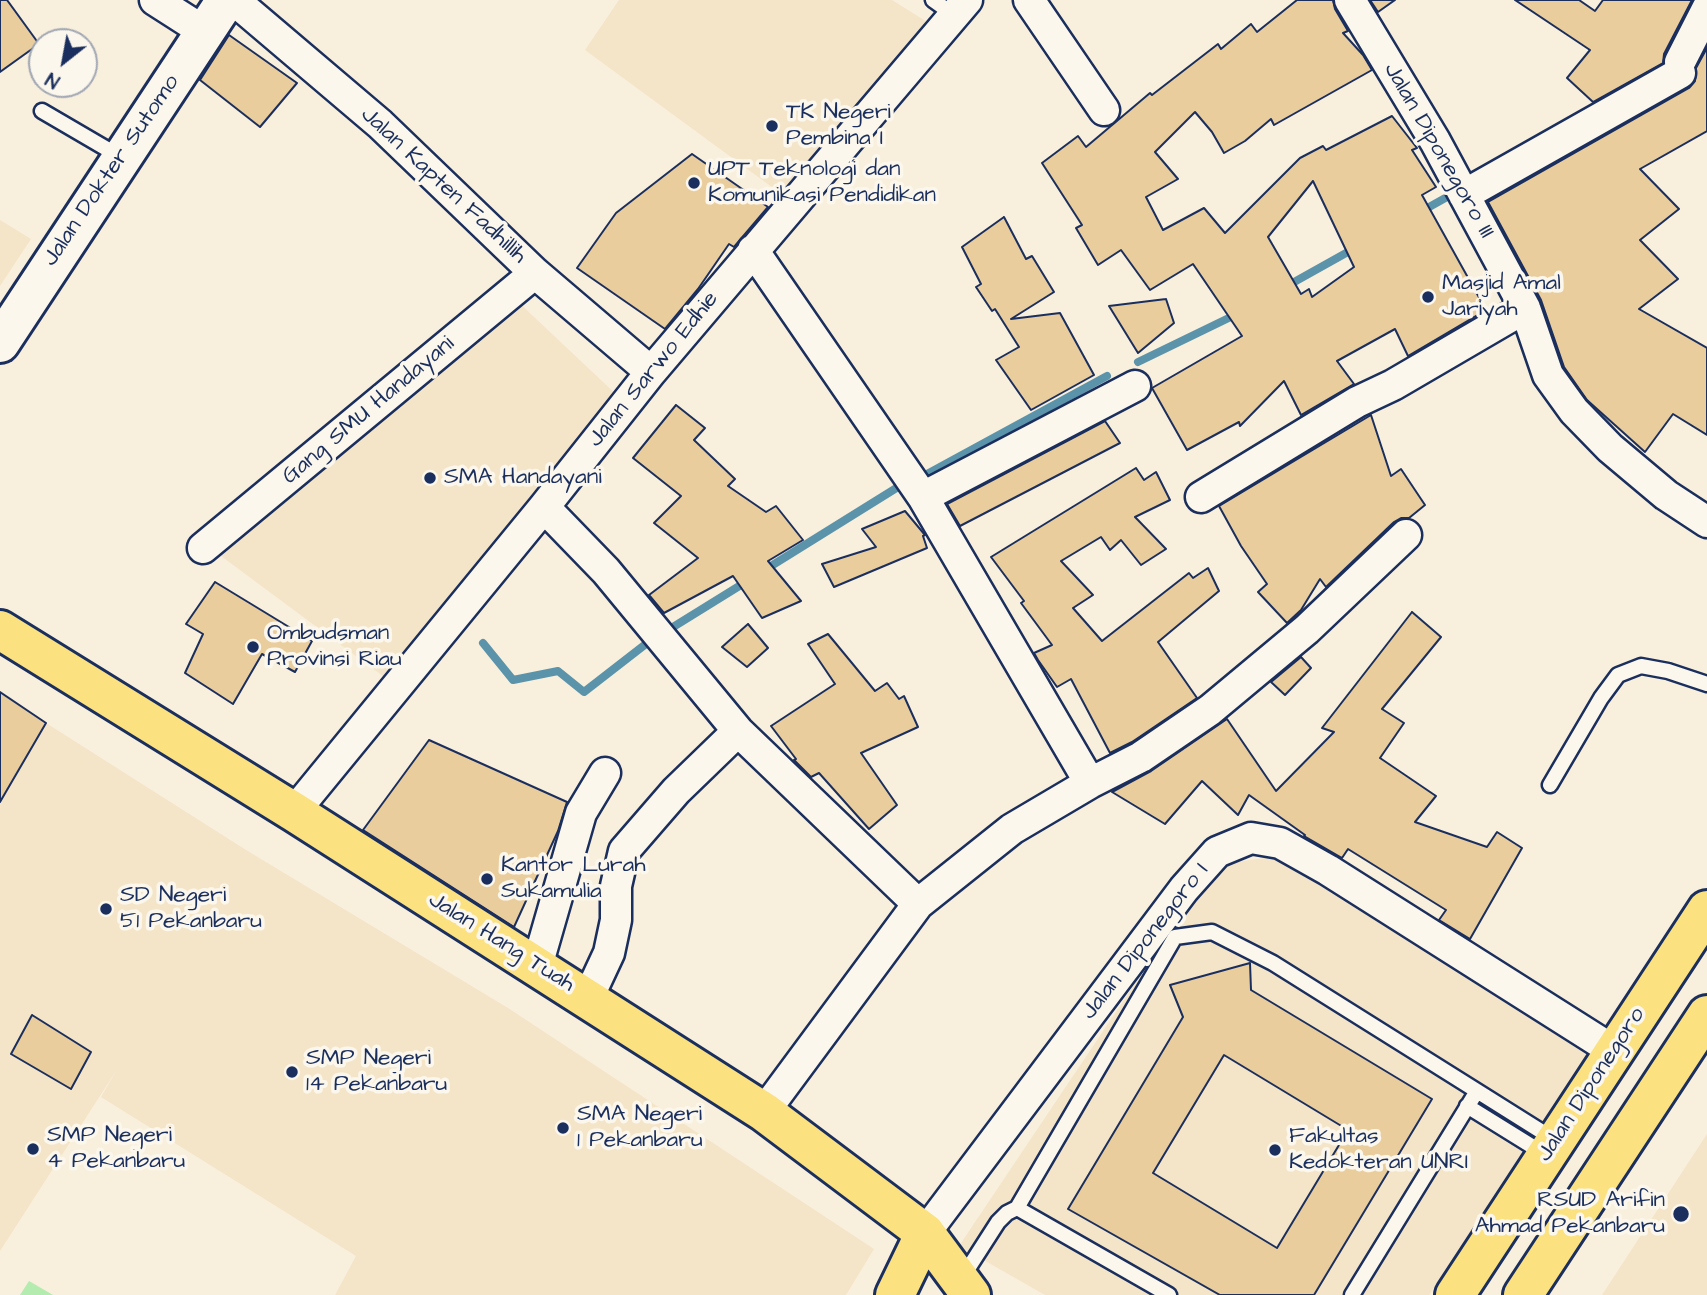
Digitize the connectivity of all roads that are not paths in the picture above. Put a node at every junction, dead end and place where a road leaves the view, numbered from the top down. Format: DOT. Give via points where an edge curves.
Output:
graph roads {
  1 [pos="155,0"];
  2 [pos="226,0"];
  3 [pos="234,0"];
  4 [pos="1029,0"];
  5 [pos="1350,0"];
  6 [pos="952,5"];
  7 [pos="1707,9"];
  8 [pos="205,32"];
  9 [pos="1104,110"];
  10 [pos="42,111"];
  11 [pos="121,158"];
  12 [pos="1460,187"];
  13 [pos="753,250"];
  14 [pos="535,274"];
  15 [pos="1525,308"];
  16 [pos="0,343"];
  17 [pos="651,372"];
  18 [pos="1135,386"];
  19 [pos="923,497"];
  20 [pos="1200,497"];
  21 [pos="544,507"];
  22 [pos="1707,522"];
  23 [pos="1406,535"];
  24 [pos="203,548"];
  25 [pos="0,630"];
  26 [pos="1707,684"];
  27 [pos="738,732"];
  28 [pos="606,773"];
  29 [pos="1090,783"];
  30 [pos="1550,785"];
  31 [pos="294,812"];
  32 [pos="918,904"];
  33 [pos="1707,910"];
  34 [pos="537,966"];
  35 [pos="588,998"];
  36 [pos="1707,1015"];
  37 [pos="1614,1051"];
  38 [pos="1477,1091"];
  39 [pos="1467,1106"];
  40 [pos="764,1112"];
  41 [pos="1551,1147"];
  42 [pos="1017,1208"];
  43 [pos="925,1233"];
  44 [pos="966,1288"];
  45 [pos="895,1295"];
  46 [pos="1169,1295"];
  47 [pos="1352,1295"];
  48 [pos="1455,1295"];
  49 [pos="1523,1295"];
  1 -- 8 [label="street"];
  2 -- 8 [label="main road, Jalan Dokter Sutomo"];
  3 -- 14 [label="street, Jalan Kapten Fadhillih" via="380,124"];
  4 -- 9 [label="street"];
  5 -- 12 [label="street, Jalan Diponegoro III"];
  6 -- 13 [label="street, Jalan Sarwo Edhie"];
  7 -- 12 [label="street" via="1680,67"];
  8 -- 11 [label="main road, Jalan Dokter Sutomo"];
  10 -- 11 [label="lane"];
  11 -- 16 [label="main road, Jalan Dokter Sutomo"];
  12 -- 15 [label="street, Jalan Diponegoro III"];
  13 -- 17 [label="street, Jalan Sarwo Edhie"];
  13 -- 19 [label="street"];
  14 -- 17 [label="street, Jalan Kapten Fadhillih"];
  14 -- 24 [label="street, Gang SMU Handayani"];
  15 -- 20 [label="street"];
  15 -- 22 [label="street, Jalan Diponegoro III" via="1548,375 1574,411 1665,495"];
  17 -- 21 [label="street, Jalan Sarwo Edhie"];
  18 -- 19 [label="street"];
  19 -- 29 [label="street"];
  21 -- 27 [label="street" via="606,571"];
  21 -- 31 [label="street, Jalan Sarwo Edhie"];
  23 -- 29 [label="street" via="1306,630 1210,710 1142,757"];
  25 -- 31 [label="main road, Jalan Hang Tuah"];
  26 -- 30 [label="lane" via="1641,666 1618,675"];
  27 -- 32 [label="street"];
  27 -- 35 [label="street" via="676,791 624,851 609,953"];
  28 -- 34 [label="street" via="581,813"];
  29 -- 32 [label="street" via="1012,829"];
  31 -- 34 [label="main road, Jalan Hang Tuah"];
  32 -- 40 [label="street"];
  33 -- 37 [label="main road, Jalan Diponegoro"];
  34 -- 35 [label="main road, Jalan Hang Tuah"];
  35 -- 40 [label="main road, Jalan Hang Tuah"];
  36 -- 49 [label="main road"];
  37 -- 41 [label="main road, Jalan Diponegoro"];
  37 -- 43 [label="street, Jalan Diponegoro I" via="1328,870 1280,843 1251,838 1217,852 1184,889"];
  38 -- 39 [label="lane"];
  38 -- 41 [label="lane"];
  38 -- 42 [label="lane" via="1261,957 1212,932 1175,937"];
  39 -- 41 [label="lane"];
  39 -- 47 [label="lane"];
  40 -- 43 [label="main road, Jalan Hang Tuah"];
  41 -- 48 [label="main road, Jalan Diponegoro"];
  42 -- 44 [label="lane" via="998,1222"];
  42 -- 46 [label="lane"];
  43 -- 44 [label="main road, Jalan Hang Tuah"];
  43 -- 45 [label="main road"];
}
